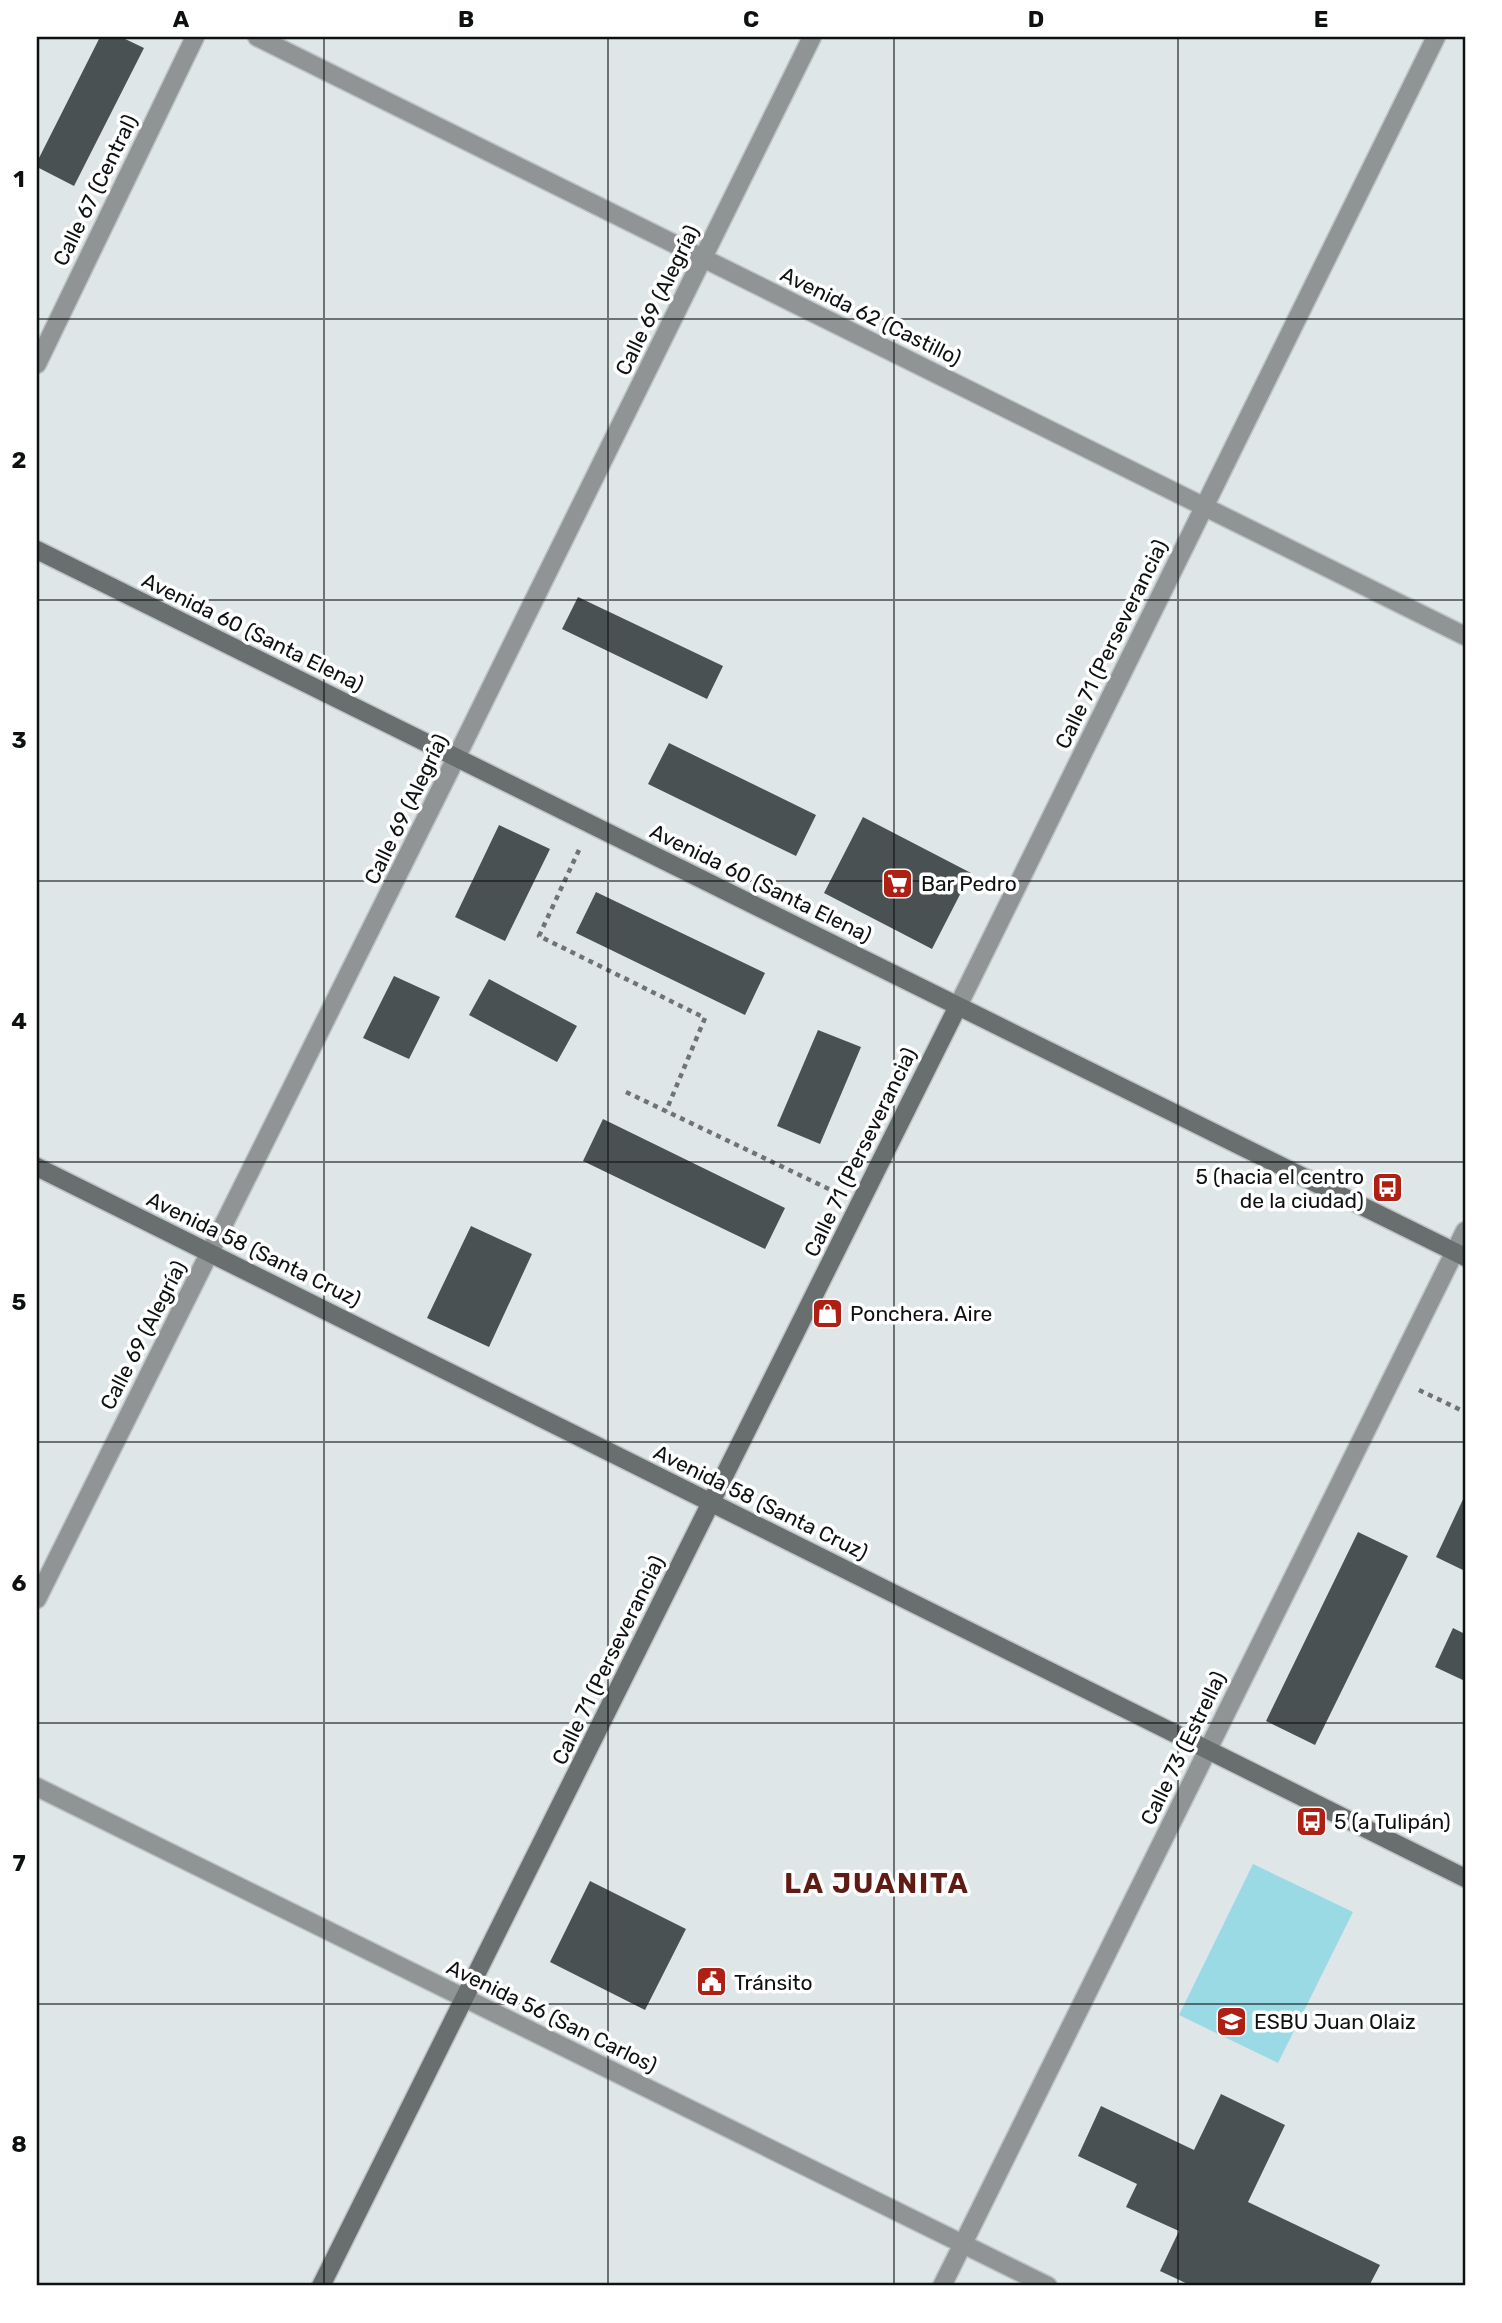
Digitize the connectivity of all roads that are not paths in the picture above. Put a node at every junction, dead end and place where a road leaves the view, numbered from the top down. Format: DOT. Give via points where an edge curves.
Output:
graph roads {
  1 [pos="195,37"];
  2 [pos="257,37"];
  3 [pos="812,37"];
  4 [pos="1436,37"];
  5 [pos="703,258"];
  6 [pos="37,364"];
  7 [pos="1204,507"];
  8 [pos="37,550"];
  9 [pos="1465,636"];
  10 [pos="456,758"];
  11 [pos="958,1006"];
  12 [pos="37,1167"];
  13 [pos="1465,1231"];
  14 [pos="210,1252"];
  15 [pos="1460,1254"];
  16 [pos="711,1502"];
  17 [pos="37,1599"];
  18 [pos="1208,1750"];
  19 [pos="37,1787"];
  20 [pos="1465,1878"];
  21 [pos="466,1999"];
  22 [pos="962,2244"];
  23 [pos="321,2286"];
  24 [pos="942,2286"];
  25 [pos="1048,2286"];
  1 -- 6 [label="street, Calle 67 (Central)"];
  2 -- 5 [label="street, Avenida 62 (Castillo)"];
  3 -- 5 [label="street, Calle 69 (Alegría)"];
  4 -- 7 [label="street, Calle 71 (Perseverancia)"];
  5 -- 7 [label="street, Avenida 62 (Castillo)"];
  5 -- 10 [label="street, Calle 69 (Alegría)"];
  7 -- 9 [label="street, Avenida 62 (Castillo)"];
  7 -- 11 [label="street, Calle 71 (Perseverancia)"];
  8 -- 10 [label="street, Avenida 60 (Santa Elena)"];
  10 -- 11 [label="street, Avenida 60 (Santa Elena)"];
  10 -- 14 [label="street, Calle 69 (Alegría)"];
  11 -- 15 [label="street, Avenida 60 (Santa Elena)"];
  11 -- 16 [label="street, Calle 71 (Perseverancia)"];
  12 -- 14 [label="street, Avenida 58 (Santa Cruz)"];
  13 -- 15 [label="street, Calle 73 (Estrella)"];
  14 -- 16 [label="street, Avenida 58 (Santa Cruz)"];
  14 -- 17 [label="street, Calle 69 (Alegría)"];
  15 -- 18 [label="street, Calle 73 (Estrella)" via="1393,1378"];
  16 -- 18 [label="street, Avenida 58 (Santa Cruz)"];
  16 -- 21 [label="street, Calle 71 (Perseverancia)"];
  18 -- 20 [label="street, Avenida 58 (Santa Cruz)"];
  18 -- 22 [label="street, Calle 73 (Estrella)"];
  19 -- 21 [label="street, Avenida 56 (San Carlos)"];
  21 -- 22 [label="street, Avenida 56 (San Carlos)"];
  21 -- 23 [label="street, Calle 71 (Perseverancia)"];
  22 -- 24 [label="street, Calle 73 (Estrella)"];
  22 -- 25 [label="street, Avenida 56 (San Carlos)"];
}
